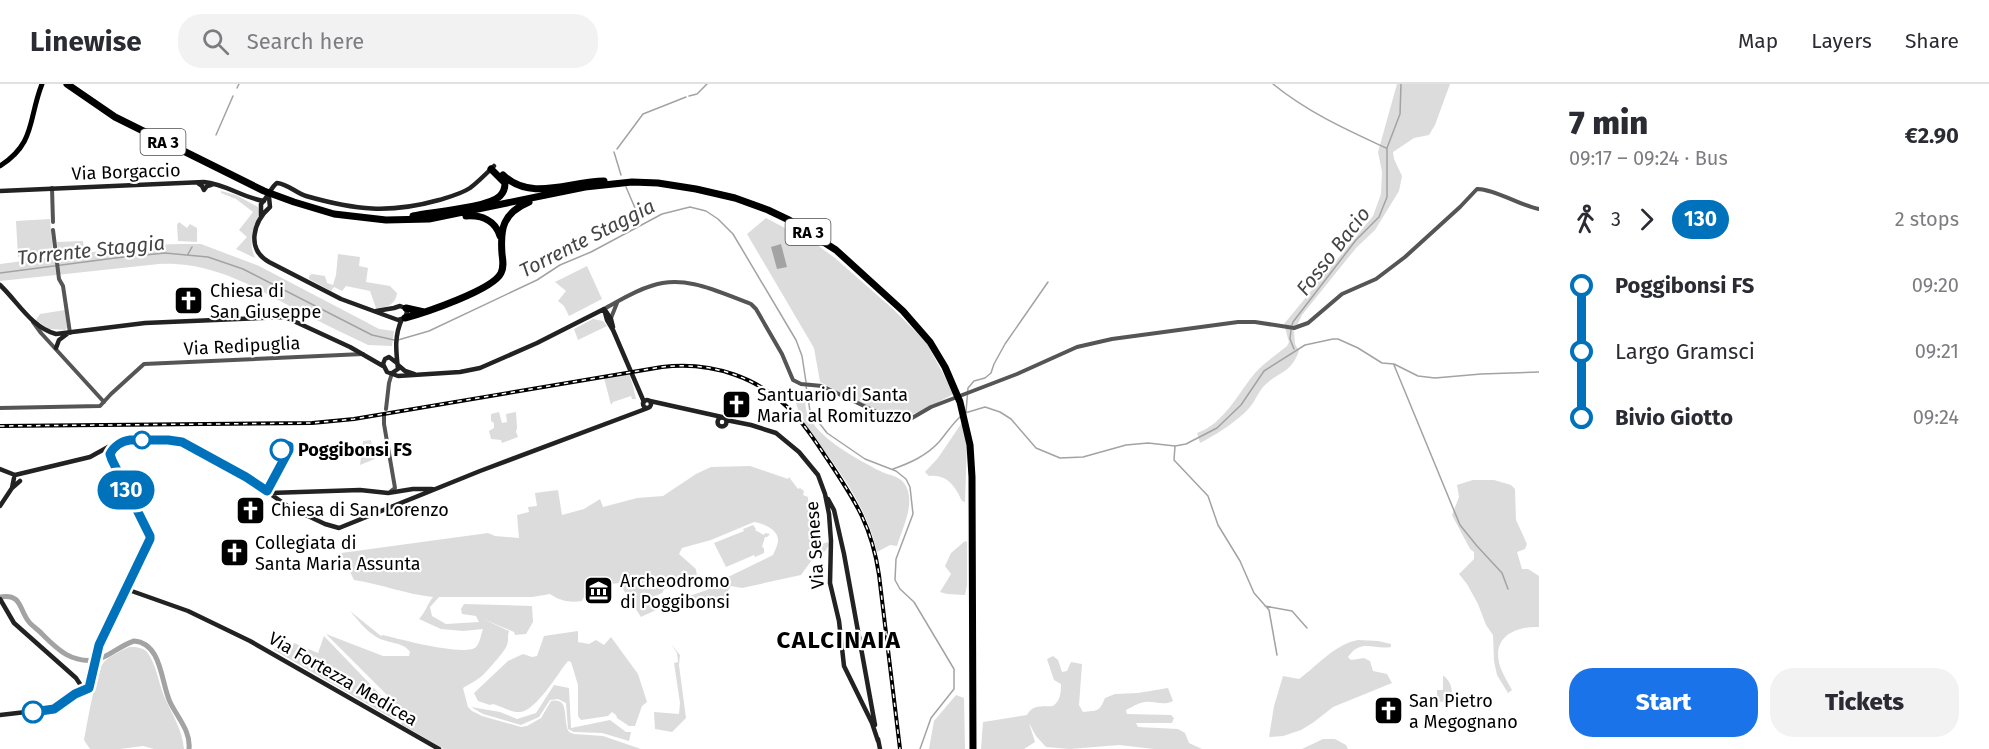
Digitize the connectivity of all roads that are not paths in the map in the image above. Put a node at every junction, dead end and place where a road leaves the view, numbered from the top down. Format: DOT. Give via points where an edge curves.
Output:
graph roads {
  1 [pos="42,84"];
  2 [pos="66,84"];
  3 [pos="74,84"];
  4 [pos="0,166"];
  5 [pos="493,167"];
  6 [pos="607,180"];
  7 [pos="187,183"];
  8 [pos="585,187"];
  9 [pos="52,188"];
  10 [pos="225,188"];
  11 [pos="0,191"];
  12 [pos="267,199"];
  13 [pos="1539,209"];
  14 [pos="413,216"];
  15 [pos="398,220"];
  16 [pos="53,222"];
  17 [pos="54,230"];
  18 [pos="501,240"];
  19 [pos="0,288"];
  20 [pos="617,302"];
  21 [pos="394,308"];
  22 [pos="406,308"];
  23 [pos="604,309"];
  24 [pos="376,311"];
  25 [pos="426,312"];
  26 [pos="588,317"];
  27 [pos="395,318"];
  28 [pos="403,319"];
  29 [pos="609,320"];
  30 [pos="33,321"];
  31 [pos="398,328"];
  32 [pos="54,333"];
  33 [pos="70,333"];
  34 [pos="49,341"];
  35 [pos="351,347"];
  36 [pos="56,348"];
  37 [pos="395,349"];
  38 [pos="344,354"];
  39 [pos="364,354"];
  40 [pos="390,357"];
  41 [pos="397,363"];
  42 [pos="383,366"];
  43 [pos="390,372"];
  44 [pos="416,374"];
  45 [pos="962,401"];
  46 [pos="104,402"];
  47 [pos="646,402"];
  48 [pos="666,404"];
  49 [pos="0,408"];
  50 [pos="649,408"];
  51 [pos="386,409"];
  52 [pos="633,414"];
  53 [pos="384,415"];
  54 [pos="124,441"];
  55 [pos="102,452"];
  56 [pos="110,456"];
  57 [pos="0,469"];
  58 [pos="18,477"];
  59 [pos="413,489"];
  60 [pos="434,489"];
  61 [pos="364,490"];
  62 [pos="279,497"];
  63 [pos="417,497"];
  64 [pos="0,506"];
  65 [pos="831,512"];
  66 [pos="126,589"];
  67 [pos="0,599"];
  68 [pos="83,684"];
  69 [pos="865,710"];
  70 [pos="872,712"];
  71 [pos="0,715"];
  72 [pos="878,741"];
  73 [pos="439,749"];
  74 [pos="880,749"];
  75 [pos="974,749"];
  1 -- 4 [label="main road" via="24,144"];
  2 -- 12 [label="highway, RA 3" via="115,117"];
  3 -- 12 [label="highway, RA 3" via="117,114"];
  5 -- 6 [label="highway" via="515,185 531,190"];
  5 -- 12 [label="main road" via="459,194 396,209 335,203 301,195 279,183 274,184"];
  5 -- 14 [label="highway" via="505,183 496,199"];
  6 -- 14 [label="highway, RA 3" via="452,212"];
  6 -- 45 [label="highway, RA 3" via="650,179 697,185 753,201 812,231 838,248 921,324 948,365"];
  7 -- 9 [label="main road, Via Borgaccio"];
  7 -- 10 [label="main road, Via Borgaccio" via="212,183"];
  7 -- 10 [label="main road" via="201,185 204,190 209,185"];
  8 -- 15 [label="highway, RA 3" via="455,215"];
  8 -- 18 [label="highway" via="520,206 504,222"];
  8 -- 45 [label="highway, RA 3" via="644,182 696,189 752,204 789,220 836,250 918,326"];
  9 -- 11 [label="main road, Via Borgaccio"];
  9 -- 16 [label="street"];
  10 -- 12 [label="main road, Via Borgaccio" via="250,198"];
  12 -- 14 [label="highway, RA 3" via="334,210"];
  12 -- 15 [label="highway, RA 3" via="334,214"];
  12 -- 24 [label="main road" via="255,234 257,253 340,299"];
  13 -- 20 [label="street" via="1475,190 1405,257 1376,279 1342,294 1308,323 1297,327 1238,322 1100,341 1059,354 911,418 897,420 824,386 793,380 768,328 751,304 701,285 677,282 650,286"];
  15 -- 18 [label="highway" via="423,222 478,216 495,226"];
  17 -- 33 [label="street"];
  18 -- 25 [label="highway" via="503,268 495,281"];
  19 -- 30 [label="main road"];
  20 -- 23 [label="street"];
  20 -- 29 [label="street"];
  21 -- 22 [label="main road"];
  21 -- 24 [label="main road"];
  21 -- 27 [label="main road"];
  22 -- 25 [label="highway"];
  22 -- 28 [label="main road"];
  23 -- 26 [label="main road"];
  23 -- 29 [label="main road"];
  24 -- 27 [label="main road"];
  25 -- 28 [label="highway"];
  26 -- 29 [label="main road"];
  26 -- 44 [label="main road" via="485,366 460,372"];
  27 -- 28 [label="main road"];
  27 -- 31 [label="main road"];
  28 -- 31 [label="main road"];
  29 -- 47 [label="main road"];
  30 -- 32 [label="main road"];
  30 -- 34 [label="street"];
  31 -- 37 [label="main road"];
  32 -- 33 [label="main road"];
  32 -- 34 [label="main road"];
  33 -- 35 [label="main road" via="145,322 285,317"];
  33 -- 36 [label="main road" via="59,340"];
  34 -- 36 [label="street"];
  35 -- 38 [label="street"];
  35 -- 39 [label="main road"];
  36 -- 46 [label="street"];
  37 -- 40 [label="main road"];
  37 -- 41 [label="main road"];
  38 -- 39 [label="street, Via Redipuglia"];
  38 -- 46 [label="street, Via Redipuglia" via="147,364"];
  39 -- 42 [label="main road"];
  40 -- 41 [label="main road"];
  40 -- 42 [label="main road"];
  41 -- 43 [label="main road" via="397,370"];
  41 -- 44 [label="main road"];
  42 -- 43 [label="main road"];
  43 -- 44 [label="main road" via="398,376"];
  43 -- 51 [label="street"];
  45 -- 75 [label="highway, RA 3" via="974,445 976,476"];
  46 -- 49 [label="street" via="97,407"];
  47 -- 48 [label="main road, Via Senese"];
  47 -- 50 [label="main road" via="644,407"];
  47 -- 52 [label="main road, Via Senese"];
  48 -- 50 [label="main road, Via Senese"];
  48 -- 65 [label="main road, Via Senese" via="766,429 783,438 818,475"];
  50 -- 52 [label="main road, Via Senese"];
  52 -- 60 [label="main road, Via Senese"];
  53 -- 61 [label="street" via="395,488"];
  54 -- 55 [label="main road"];
  54 -- 56 [label="main road"];
  54 -- 62 [label="main road" via="182,442"];
  55 -- 56 [label="main road"];
  55 -- 58 [label="main road"];
  56 -- 66 [label="main road" via="150,537"];
  57 -- 58 [label="main road"];
  58 -- 64 [label="main road"];
  59 -- 60 [label="main road"];
  59 -- 61 [label="main road" via="389,493"];
  59 -- 63 [label="main road" via="419,492"];
  60 -- 63 [label="main road, Via Senese"];
  61 -- 62 [label="main road"];
  62 -- 63 [label="main road, Via Senese" via="303,515 339,528"];
  65 -- 69 [label="main road, Via Senese" via="830,583 843,664"];
  65 -- 70 [label="main road" via="846,568"];
  66 -- 68 [label="main road" via="98,648 92,672"];
  66 -- 73 [label="main road, Via Fortezza Medicea" via="185,610 280,657"];
  67 -- 68 [label="main road" via="15,624"];
  68 -- 71 [label="main road" via="51,710"];
  69 -- 70 [label="main road"];
  69 -- 72 [label="main road, Via Senese"];
  70 -- 72 [label="main road"];
  72 -- 74 [label="main road"];
}
